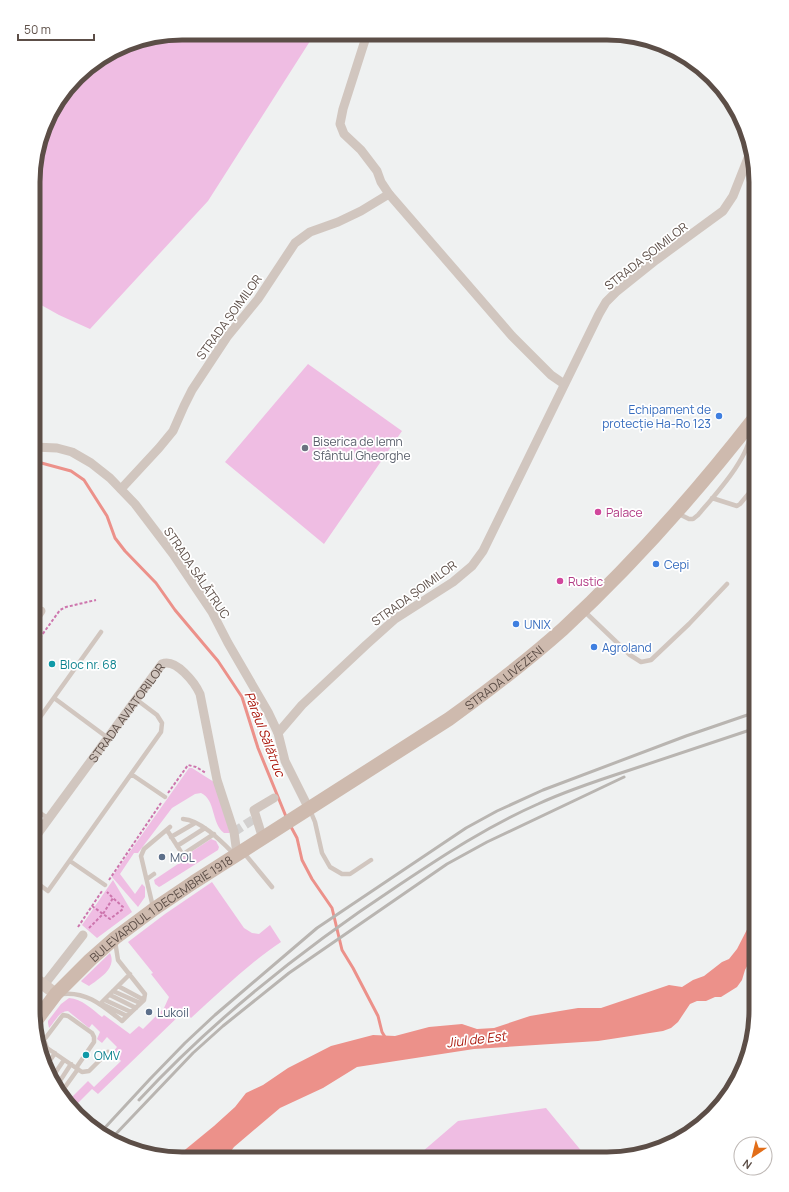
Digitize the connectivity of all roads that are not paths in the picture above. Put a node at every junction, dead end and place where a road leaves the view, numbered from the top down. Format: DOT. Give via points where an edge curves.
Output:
graph roads {
  1 [pos="365,40"];
  2 [pos="747,160"];
  3 [pos="389,194"];
  4 [pos="564,384"];
  5 [pos="749,425"];
  6 [pos="749,443"];
  7 [pos="40,447"];
  8 [pos="121,489"];
  9 [pos="749,493"];
  10 [pos="712,498"];
  11 [pos="676,513"];
  12 [pos="727,584"];
  13 [pos="583,610"];
  14 [pos="101,632"];
  15 [pos="54,698"];
  16 [pos="137,700"];
  17 [pos="40,717"];
  18 [pos="278,733"];
  19 [pos="108,738"];
  20 [pos="131,774"];
  21 [pos="165,797"];
  22 [pos="274,798"];
  23 [pos="306,811"];
  24 [pos="40,813"];
  25 [pos="49,819"];
  26 [pos="183,819"];
  27 [pos="195,822"];
  28 [pos="205,828"];
  29 [pos="40,831"];
  30 [pos="214,834"];
  31 [pos="267,836"];
  32 [pos="171,837"];
  33 [pos="177,846"];
  34 [pos="239,854"];
  35 [pos="183,855"];
  36 [pos="371,860"];
  37 [pos="70,861"];
  38 [pos="173,861"];
  39 [pos="154,874"];
  40 [pos="147,880"];
  41 [pos="40,885"];
  42 [pos="105,886"];
  43 [pos="272,887"];
  44 [pos="154,909"];
  45 [pos="80,932"];
  46 [pos="115,938"];
  47 [pos="130,974"];
  48 [pos="40,982"];
  49 [pos="44,985"];
  50 [pos="118,986"];
  51 [pos="111,993"];
  52 [pos="56,994"];
  53 [pos="102,1002"];
  54 [pos="142,1002"];
  55 [pos="136,1008"];
  56 [pos="129,1014"];
  57 [pos="40,1015"];
  58 [pos="44,1040"];
  59 [pos="47,1048"];
  60 [pos="108,1052"];
  61 [pos="55,1053"];
  62 [pos="64,1060"];
  63 [pos="50,1061"];
  64 [pos="71,1064"];
  65 [pos="77,1069"];
  66 [pos="55,1073"];
  67 [pos="59,1082"];
  68 [pos="64,1089"];
  1 -- 3 [label="street" via="340,124 344,134 361,150 377,171"];
  2 -- 4 [label="street, STRADA ȘOIMILOR" via="733,196 723,211 656,260 606,302"];
  3 -- 4 [label="street" via="512,336 550,375"];
  3 -- 8 [label="street, STRADA ȘOIMILOR" via="361,212 310,232 295,243 258,299 223,343 189,396 173,431"];
  4 -- 18 [label="street, STRADA ȘOIMILOR" via="483,551 472,566 453,582 395,619 329,678"];
  5 -- 11 [label="main road, STRADA LIVEZENI"];
  6 -- 10 [label="lane" via="731,474"];
  7 -- 8 [label="street, STRADA SĂLĂTRUC" via="72,452 91,463"];
  8 -- 18 [label="street, STRADA SĂLĂTRUC" via="173,554 212,612"];
  9 -- 10 [label="lane" via="737,506"];
  10 -- 11 [label="lane" via="693,519"];
  11 -- 13 [label="main road, STRADA LIVEZENI"];
  12 -- 13 [label="lane" via="651,660 641,662 630,655"];
  13 -- 23 [label="main road, STRADA LIVEZENI" via="477,699"];
  14 -- 15 [label="lane"];
  15 -- 17 [label="lane"];
  15 -- 19 [label="lane"];
  16 -- 19 [label="street, STRADA AVIATORILOR"];
  16 -- 20 [label="lane" via="157,715 162,723 161,732"];
  16 -- 34 [label="street, STRADA AVIATORILOR" via="166,662 189,677 196,686 200,694 217,780"];
  18 -- 23 [label="street, STRADA SĂLĂTRUC" via="285,761"];
  19 -- 25 [label="street, STRADA AVIATORILOR"];
  20 -- 21 [label="lane"];
  20 -- 37 [label="lane"];
  22 -- 31 [label="street" via="254,810"];
  23 -- 31 [label="main road, BULEVARDUL 1 DECEMBRIE 1918"];
  23 -- 36 [label="lane" via="315,822 322,853 330,867 342,874 350,874"];
  24 -- 25 [label="lane"];
  25 -- 29 [label="street, STRADA AVIATORILOR"];
  26 -- 27 [label="lane"];
  27 -- 28 [label="lane"];
  27 -- 32 [label="lane"];
  28 -- 30 [label="lane"];
  28 -- 33 [label="lane"];
  30 -- 34 [label="lane"];
  30 -- 35 [label="lane"];
  31 -- 34 [label="main road, BULEVARDUL 1 DECEMBRIE 1918"];
  32 -- 33 [label="lane"];
  32 -- 40 [label="lane" via="168,829 144,849 141,860"];
  33 -- 35 [label="lane"];
  34 -- 43 [label="lane"];
  34 -- 44 [label="main road, BULEVARDUL 1 DECEMBRIE 1918"];
  35 -- 38 [label="lane"];
  37 -- 41 [label="lane" via="48,891"];
  37 -- 42 [label="lane"];
  39 -- 40 [label="lane"];
  40 -- 44 [label="lane"];
  44 -- 46 [label="main road, BULEVARDUL 1 DECEMBRIE 1918"];
  45 -- 49 [label="street"];
  46 -- 47 [label="lane" via="118,960"];
  46 -- 52 [label="main road, BULEVARDUL 1 DECEMBRIE 1918"];
  47 -- 50 [label="lane"];
  47 -- 54 [label="lane" via="144,991"];
  48 -- 49 [label="street"];
  49 -- 52 [label="street"];
  50 -- 51 [label="lane"];
  50 -- 54 [label="lane"];
  51 -- 53 [label="lane"];
  51 -- 54 [label="lane"];
  51 -- 55 [label="lane"];
  52 -- 53 [label="lane" via="73,992"];
  52 -- 57 [label="main road, BULEVARDUL 1 DECEMBRIE 1918"];
  53 -- 56 [label="lane"];
  53 -- 56 [label="lane" via="122,1021"];
  54 -- 55 [label="lane"];
  55 -- 56 [label="lane"];
  58 -- 59 [label="lane"];
  58 -- 65 [label="lane" via="63,1015 92,1033 94,1042"];
  59 -- 61 [label="lane"];
  60 -- 65 [label="lane" via="88,1071"];
  61 -- 62 [label="lane"];
  61 -- 63 [label="lane"];
  62 -- 64 [label="lane"];
  62 -- 66 [label="lane"];
  64 -- 65 [label="lane"];
  64 -- 67 [label="lane"];
  65 -- 68 [label="lane"];
}
